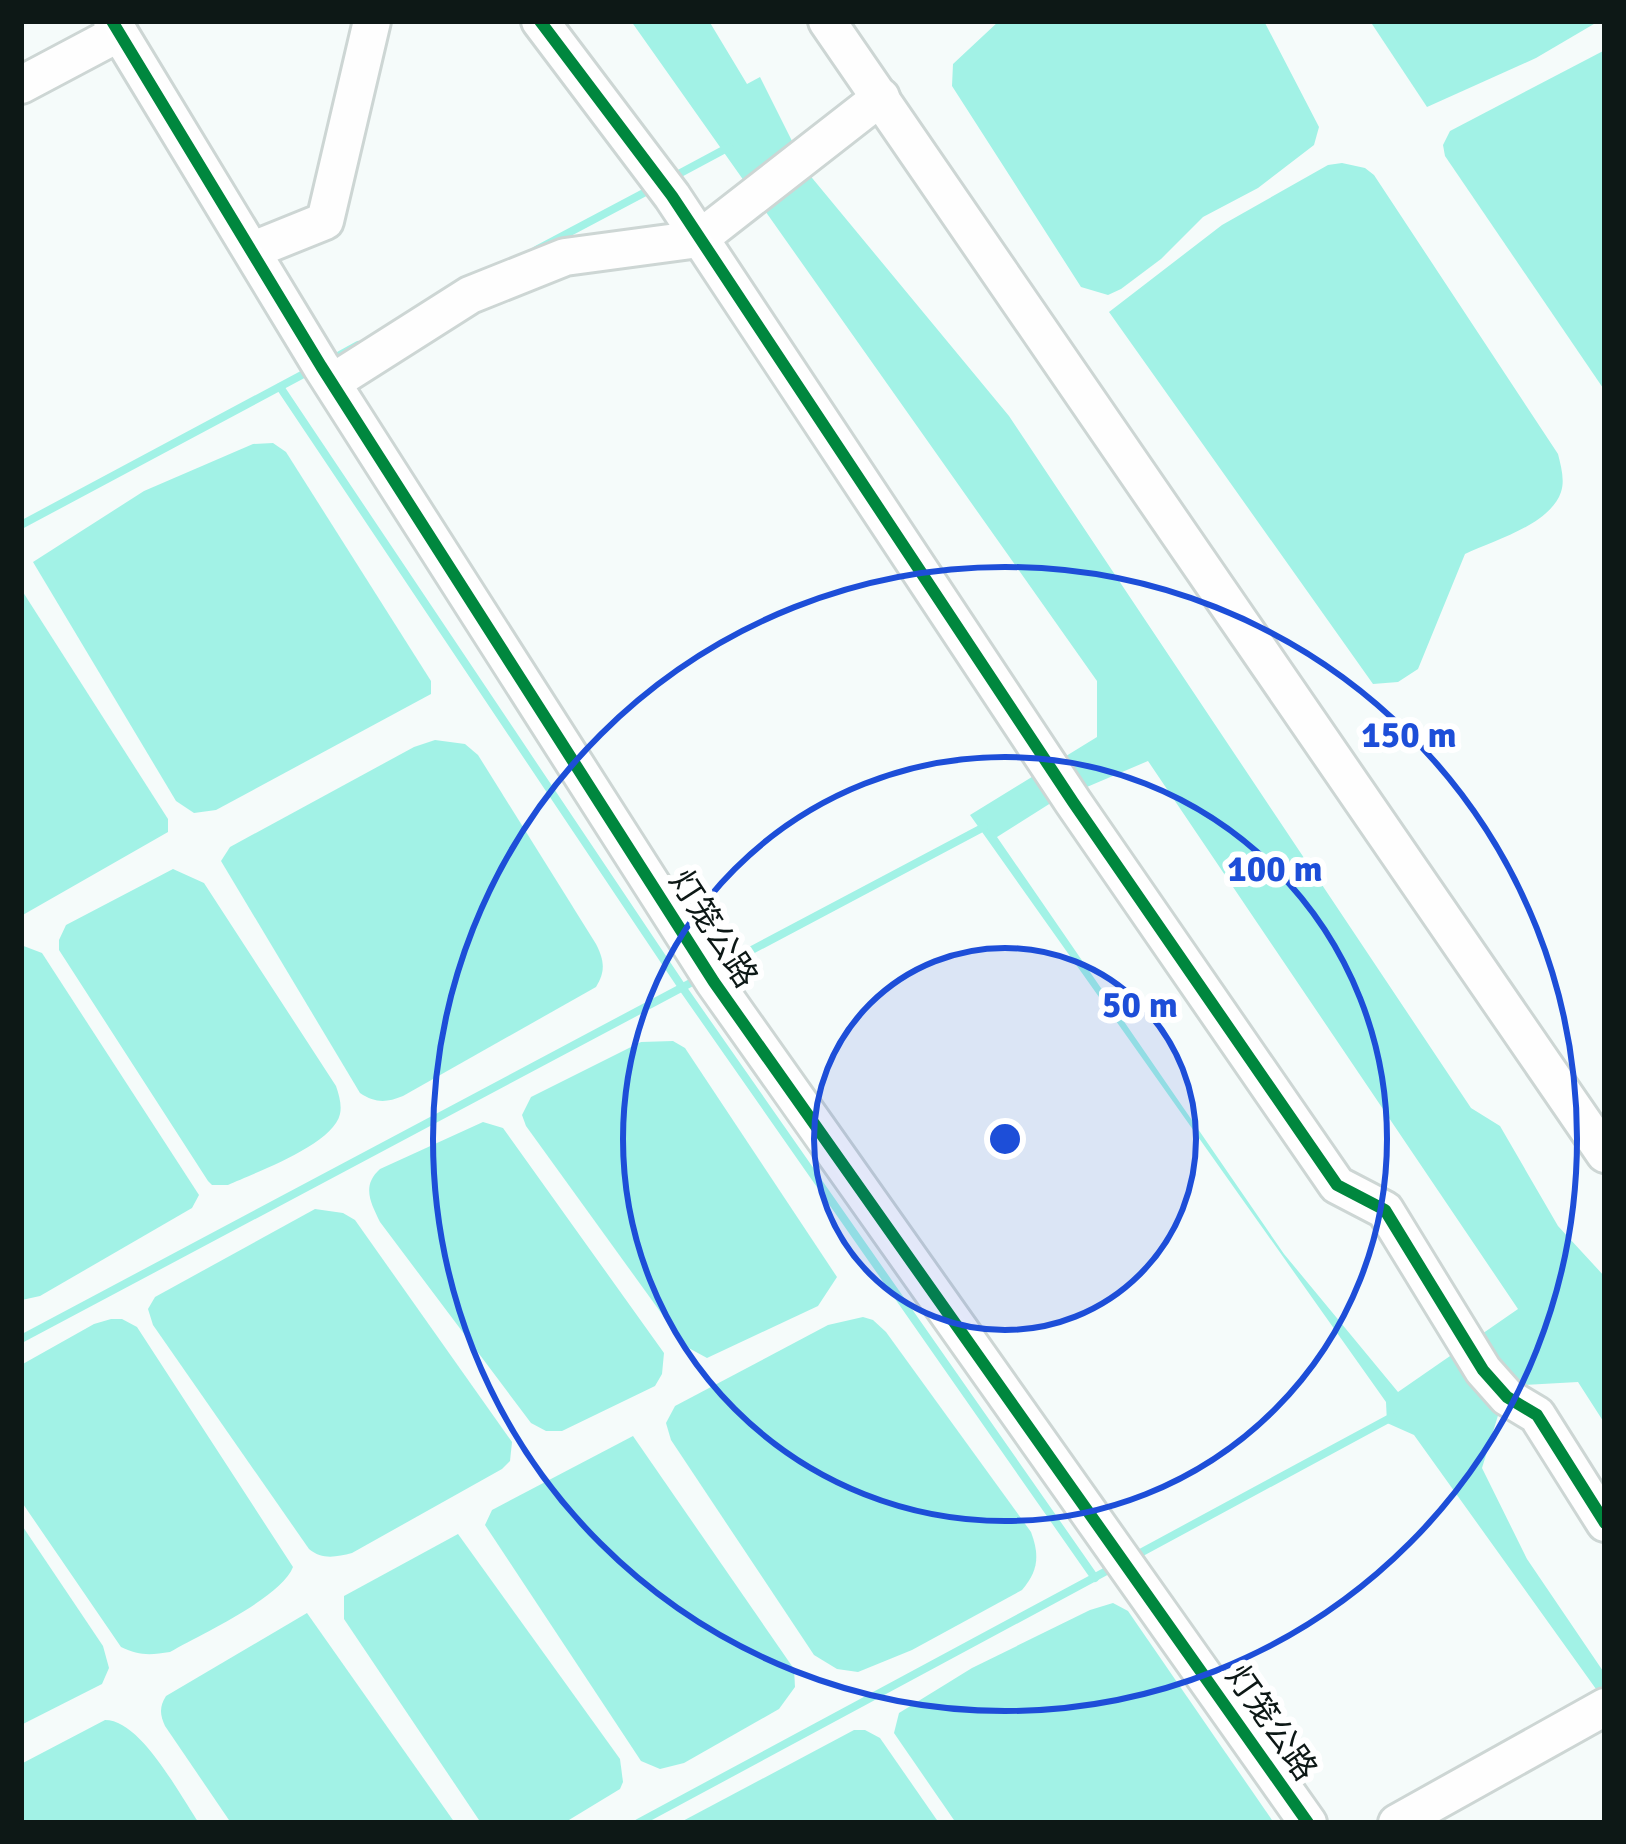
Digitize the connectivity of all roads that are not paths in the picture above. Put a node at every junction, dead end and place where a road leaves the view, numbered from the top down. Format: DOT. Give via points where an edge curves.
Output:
graph roads {
  1 [pos="372,21"];
  2 [pos="540,21"];
  3 [pos="827,21"];
  4 [pos="116,27"];
  5 [pos="21,85"];
  6 [pos="881,97"];
  7 [pos="699,239"];
  8 [pos="253,250"];
  9 [pos="327,374"];
  10 [pos="1605,1154"];
  11 [pos="1605,1523"];
  12 [pos="1605,1707"];
  13 [pos="1308,1823"];
  14 [pos="1397,1823"];
  1 -- 8 [label="street" via="325,221"];
  2 -- 7 [label="street"];
  3 -- 6 [label="street"];
  4 -- 5 [label="street"];
  4 -- 8 [label="street, 灯笼公路"];
  6 -- 7 [label="street"];
  6 -- 10 [label="street"];
  7 -- 9 [label="street" via="565,257 470,295"];
  7 -- 11 [label="street" via="1337,1186 1384,1210 1483,1370 1537,1415"];
  8 -- 9 [label="street, 灯笼公路"];
  9 -- 13 [label="street, 灯笼公路" via="707,970"];
  12 -- 14 [label="street"];
}
